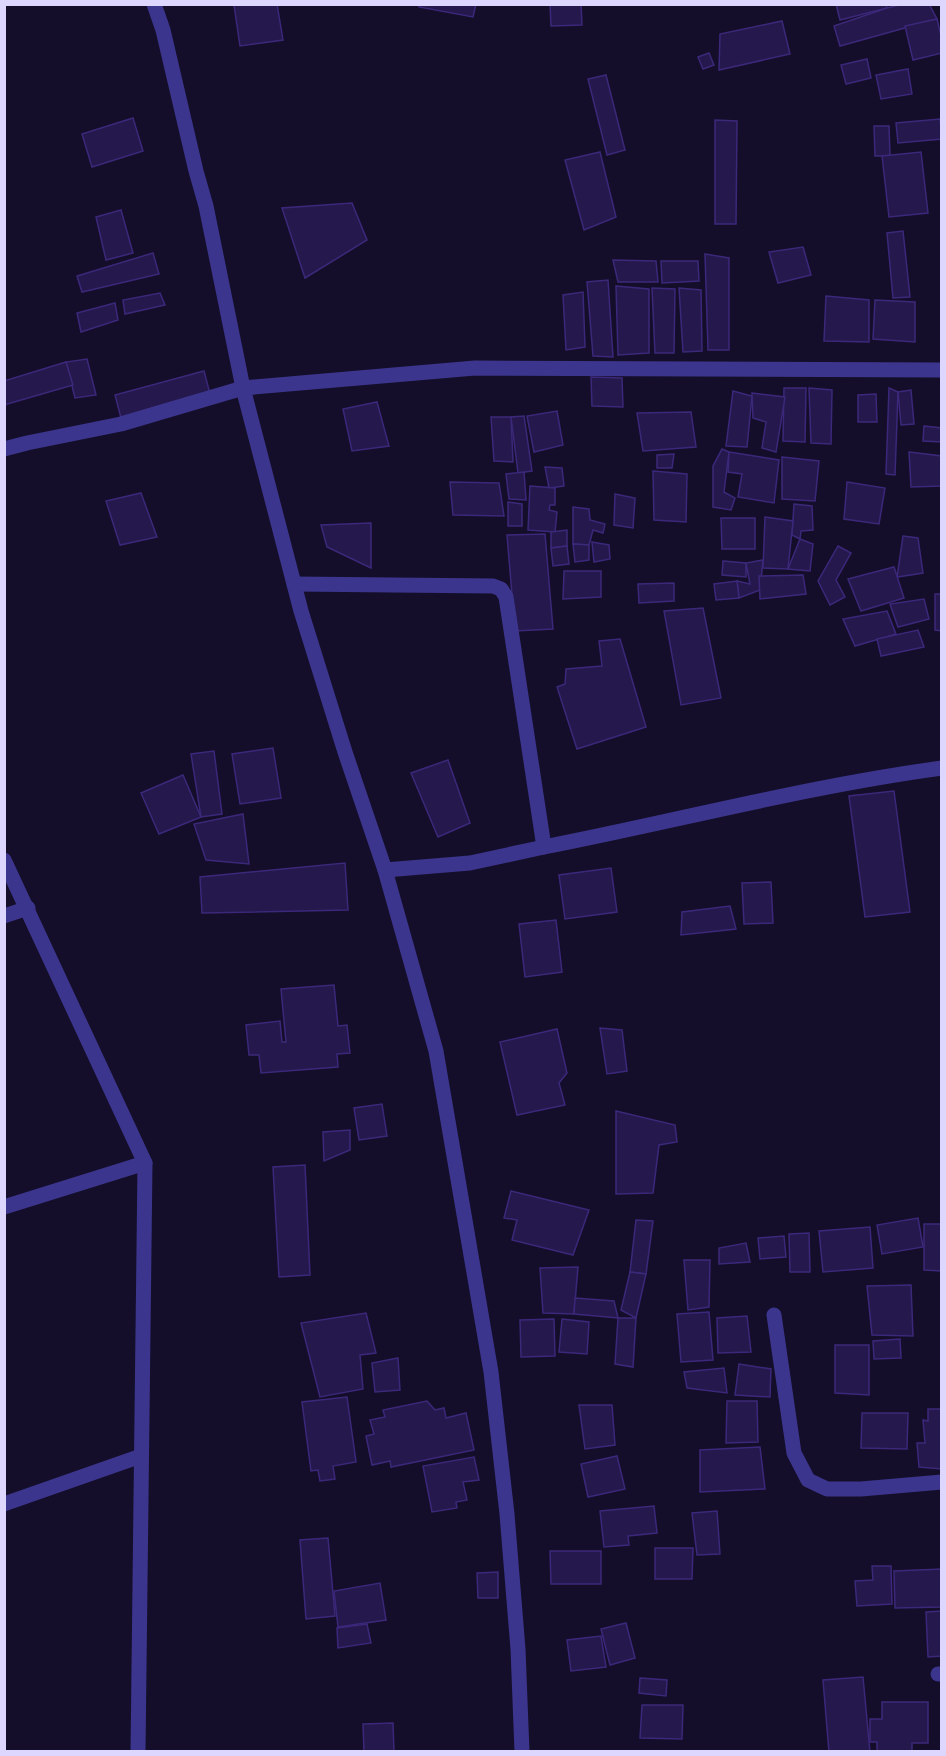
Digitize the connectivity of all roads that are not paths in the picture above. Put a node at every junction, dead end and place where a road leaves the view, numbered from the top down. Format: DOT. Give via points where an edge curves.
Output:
graph roads {
  1 [pos="154,4"];
  2 [pos="942,370"];
  3 [pos="243,388"];
  4 [pos="4,449"];
  5 [pos="294,584"];
  6 [pos="942,768"];
  7 [pos="544,847"];
  8 [pos="4,860"];
  9 [pos="385,870"];
  10 [pos="28,908"];
  11 [pos="4,916"];
  12 [pos="145,1163"];
  13 [pos="4,1207"];
  14 [pos="774,1316"];
  15 [pos="141,1456"];
  16 [pos="942,1482"];
  17 [pos="4,1504"];
  18 [pos="138,1752"];
  19 [pos="522,1752"];
  1 -- 3 [label="street" via="207,206"];
  2 -- 3 [label="street" via="476,368"];
  3 -- 4 [label="street" via="121,424"];
  3 -- 5 [label="street"];
  5 -- 7 [label="street" via="501,589 506,597"];
  5 -- 9 [label="street"];
  6 -- 7 [label="street" via="874,778"];
  7 -- 9 [label="street" via="470,863"];
  8 -- 10 [label="street"];
  9 -- 19 [label="street" via="436,1051 491,1372 507,1514"];
  10 -- 11 [label="street"];
  10 -- 12 [label="street"];
  12 -- 13 [label="street"];
  12 -- 15 [label="street"];
  14 -- 16 [label="street" via="794,1453 808,1480 828,1489"];
  15 -- 17 [label="street"];
  15 -- 18 [label="street"];
}
